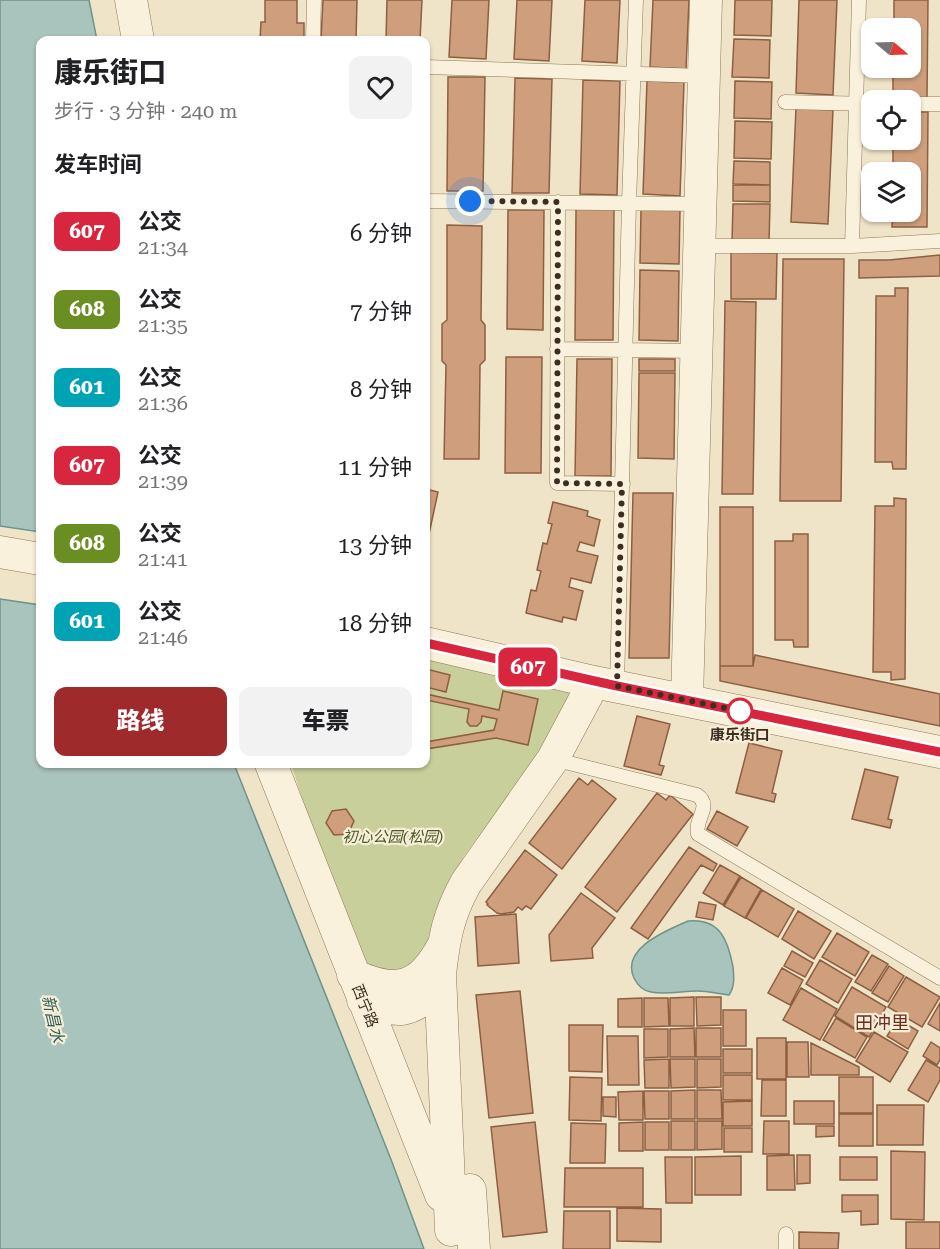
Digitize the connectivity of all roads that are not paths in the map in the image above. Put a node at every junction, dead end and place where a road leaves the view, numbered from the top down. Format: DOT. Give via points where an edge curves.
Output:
graph roads {
  1 [pos="131,0"];
  2 [pos="314,0"];
  3 [pos="636,0"];
  4 [pos="706,0"];
  5 [pos="859,0"];
  6 [pos="137,36"];
  7 [pos="313,36"];
  8 [pos="430,67"];
  9 [pos="633,74"];
  10 [pos="704,76"];
  11 [pos="785,102"];
  12 [pos="856,104"];
  13 [pos="861,104"];
  14 [pos="921,104"];
  15 [pos="940,104"];
  16 [pos="430,201"];
  17 [pos="558,202"];
  18 [pos="629,202"];
  19 [pos="701,204"];
  20 [pos="940,241"];
  21 [pos="699,246"];
  22 [pos="852,246"];
  23 [pos="557,348"];
  24 [pos="626,350"];
  25 [pos="696,351"];
  26 [pos="622,484"];
  27 [pos="0,552"];
  28 [pos="36,558"];
  29 [pos="0,572"];
  30 [pos="36,578"];
  31 [pos="430,645"];
  32 [pos="606,684"];
  33 [pos="687,700"];
  34 [pos="940,752"];
  35 [pos="553,759"];
  36 [pos="273,768"];
  37 [pos="443,944"];
  38 [pos="940,978"];
  39 [pos="358,987"];
  40 [pos="440,987"];
  41 [pos="786,1234"];
  42 [pos="460,1243"];
  43 [pos="786,1249"];
  1 -- 6 [label="street"];
  2 -- 7 [label="lane"];
  3 -- 9 [label="lane"];
  4 -- 10 [label="street"];
  5 -- 12 [label="lane"];
  8 -- 9 [label="lane"];
  9 -- 10 [label="lane"];
  9 -- 18 [label="lane"];
  10 -- 19 [label="street"];
  11 -- 12 [label="lane"];
  12 -- 13 [label="lane"];
  12 -- 22 [label="lane"];
  14 -- 15 [label="lane"];
  16 -- 17 [label="lane"];
  17 -- 18 [label="lane"];
  17 -- 23 [label="lane"];
  18 -- 19 [label="lane"];
  18 -- 24 [label="lane"];
  19 -- 21 [label="street"];
  20 -- 22 [label="lane"];
  21 -- 22 [label="lane"];
  21 -- 25 [label="street"];
  23 -- 24 [label="lane"];
  23 -- 26 [label="lane" via="557,483"];
  24 -- 25 [label="lane"];
  24 -- 26 [label="lane"];
  25 -- 33 [label="street"];
  26 -- 32 [label="lane"];
  27 -- 28 [label="street"];
  29 -- 30 [label="street"];
  31 -- 32 [label="street"];
  32 -- 33 [label="street"];
  32 -- 35 [label="street"];
  33 -- 34 [label="street"];
  35 -- 37 [label="street" via="466,884 450,916"];
  35 -- 38 [label="lane" via="697,795 704,803 698,834"];
  36 -- 39 [label="street, 西宁路"];
  37 -- 39 [label="street" via="428,970 408,984 392,986 366,980"];
  37 -- 40 [label="street"];
  37 -- 42 [label="street" via="452,984"];
  39 -- 40 [label="street" via="382,1007 399,1010 417,1004"];
  39 -- 42 [label="street, 西宁路"];
  40 -- 42 [label="street"];
  41 -- 43 [label="lane"];
}
